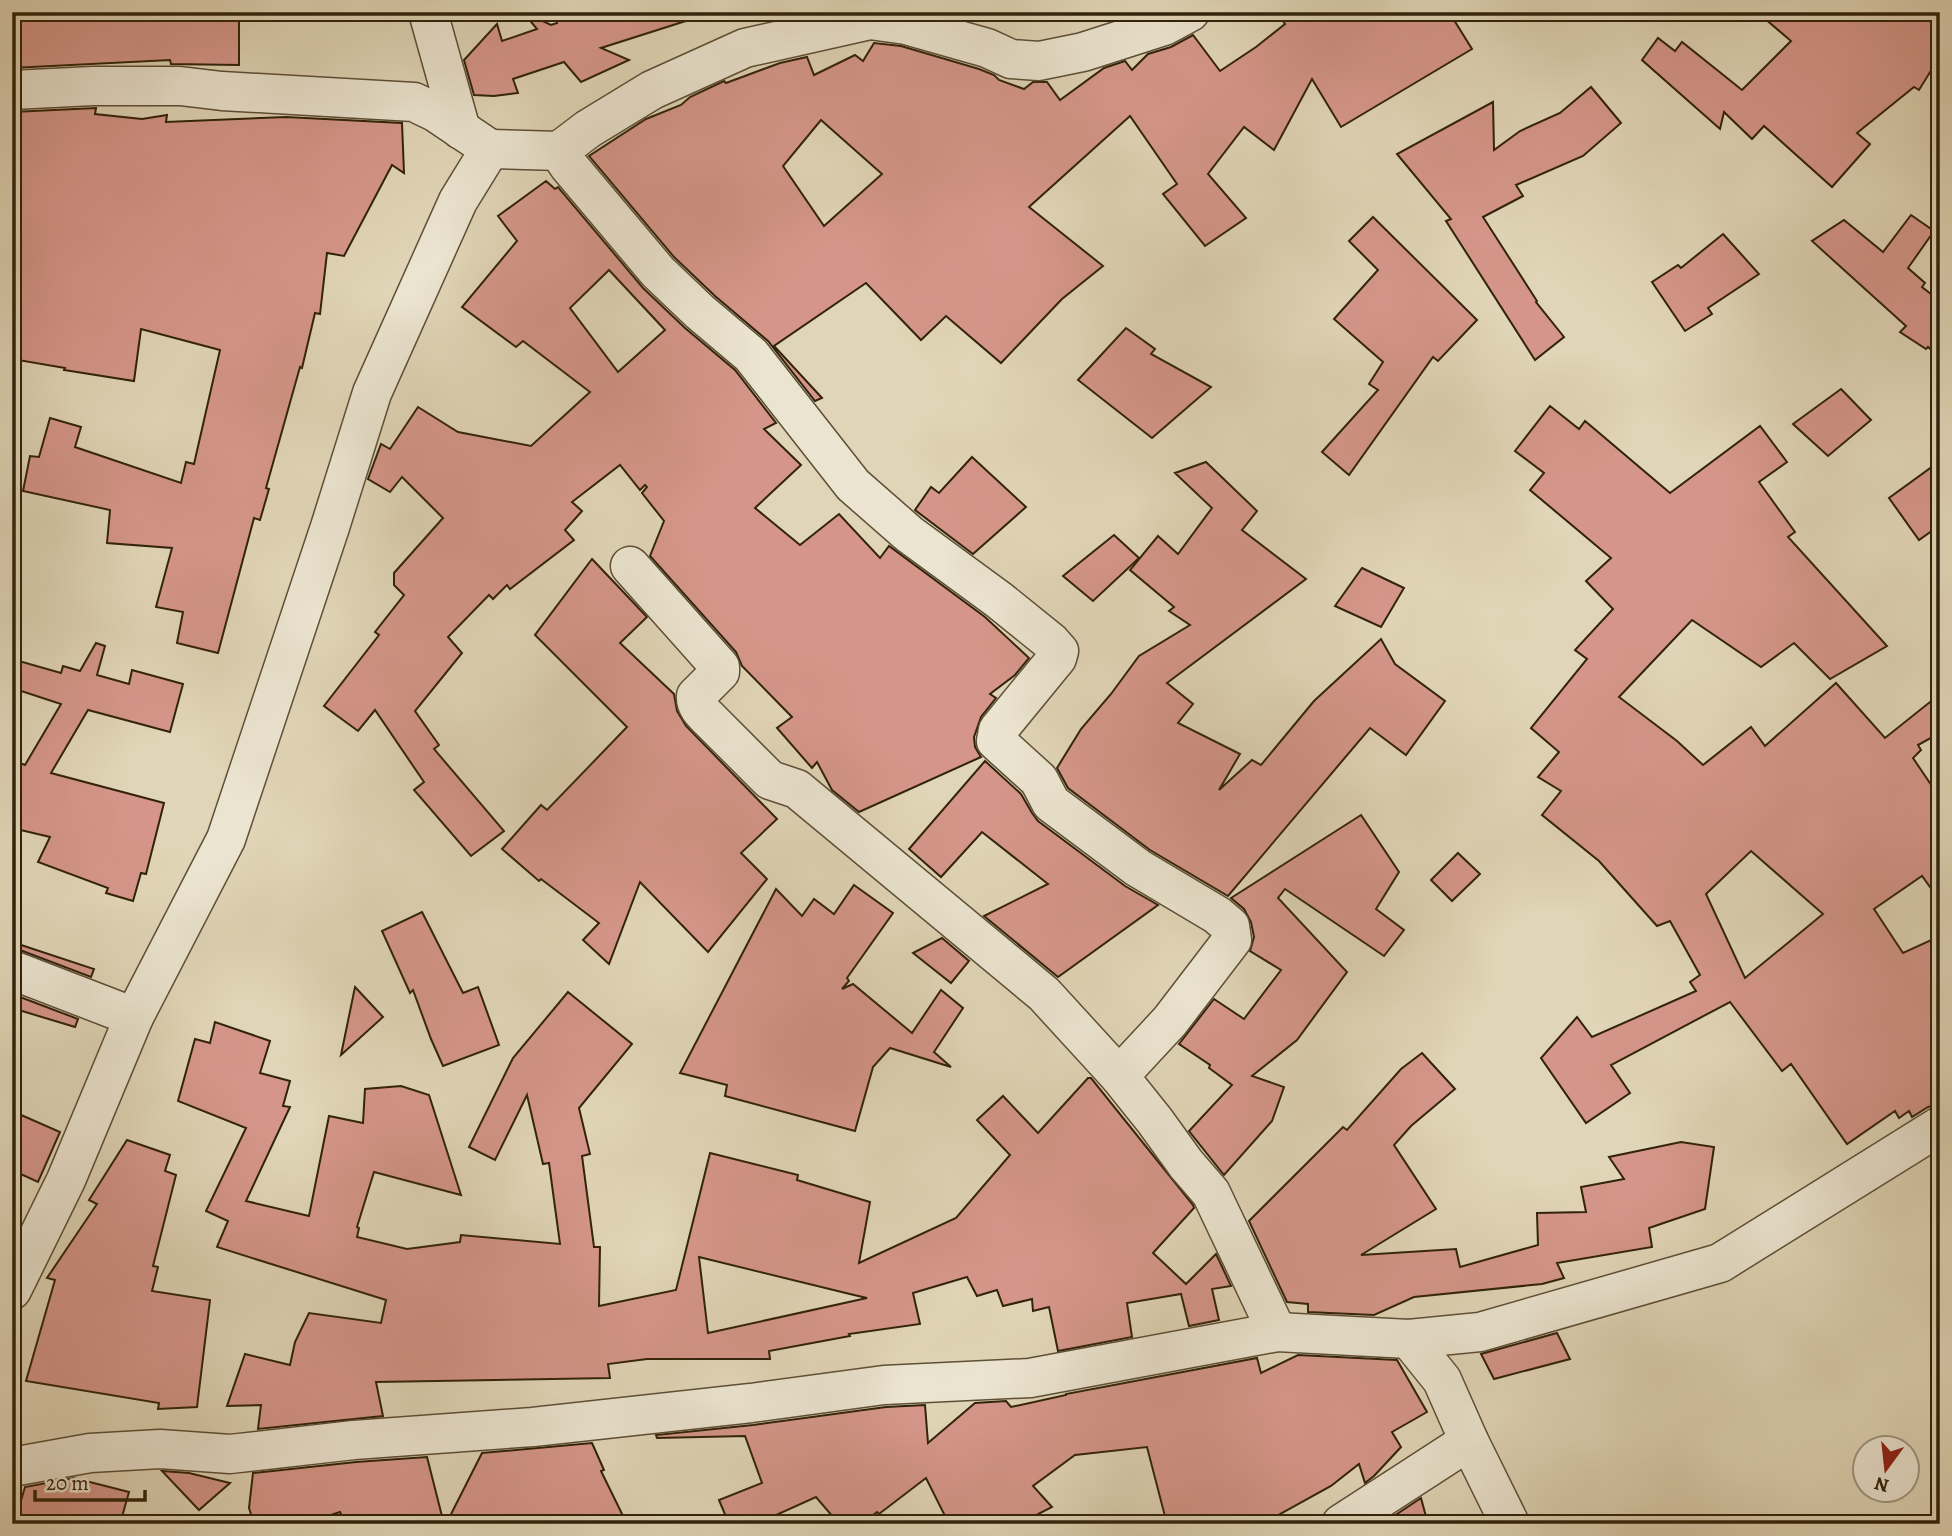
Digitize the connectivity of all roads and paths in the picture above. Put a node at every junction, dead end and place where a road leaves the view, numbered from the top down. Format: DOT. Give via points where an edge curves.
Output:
graph roads {
  1 [pos="428,12"];
  2 [pos="1189,12"];
  3 [pos="12,90"];
  4 [pos="475,140"];
  5 [pos="559,151"];
  6 [pos="630,566"];
  7 [pos="12,970"];
  8 [pos="134,1017"];
  9 [pos="1119,1076"];
  10 [pos="1940,1126"];
  11 [pos="12,1290"];
  12 [pos="1277,1332"];
  13 [pos="1409,1339"];
  14 [pos="1469,1441"];
  15 [pos="12,1467"];
  16 [pos="1341,1524"];
  17 [pos="1510,1524"];
  1 -- 4 [label="street"];
  2 -- 5 [label="street" via="1164,26 1039,61 1011,59 906,25 870,20 745,48 652,90"];
  3 -- 4 [label="street" via="180,86 414,102"];
  4 -- 5 [label="street"];
  4 -- 8 [label="street" via="458,201 372,393 226,839"];
  5 -- 9 [label="street" via="658,272 751,355 853,485 1059,651 998,730 996,741 1039,780 1051,803 1138,868 1230,926 1232,940 1170,1021"];
  6 -- 9 [label="street" via="720,667 696,696 709,719 770,779 797,789 1044,994"];
  7 -- 8 [label="street"];
  8 -- 11 [label="street" via="66,1180"];
  9 -- 12 [label="street" via="1211,1193"];
  10 -- 13 [label="street" via="1720,1263 1480,1332"];
  12 -- 13 [label="street"];
  12 -- 15 [label="street" via="1030,1378 884,1385 533,1427 230,1454 160,1448 90,1453"];
  13 -- 14 [label="street" via="1442,1380"];
  14 -- 16 [label="street"];
  14 -- 17 [label="street"];
}
